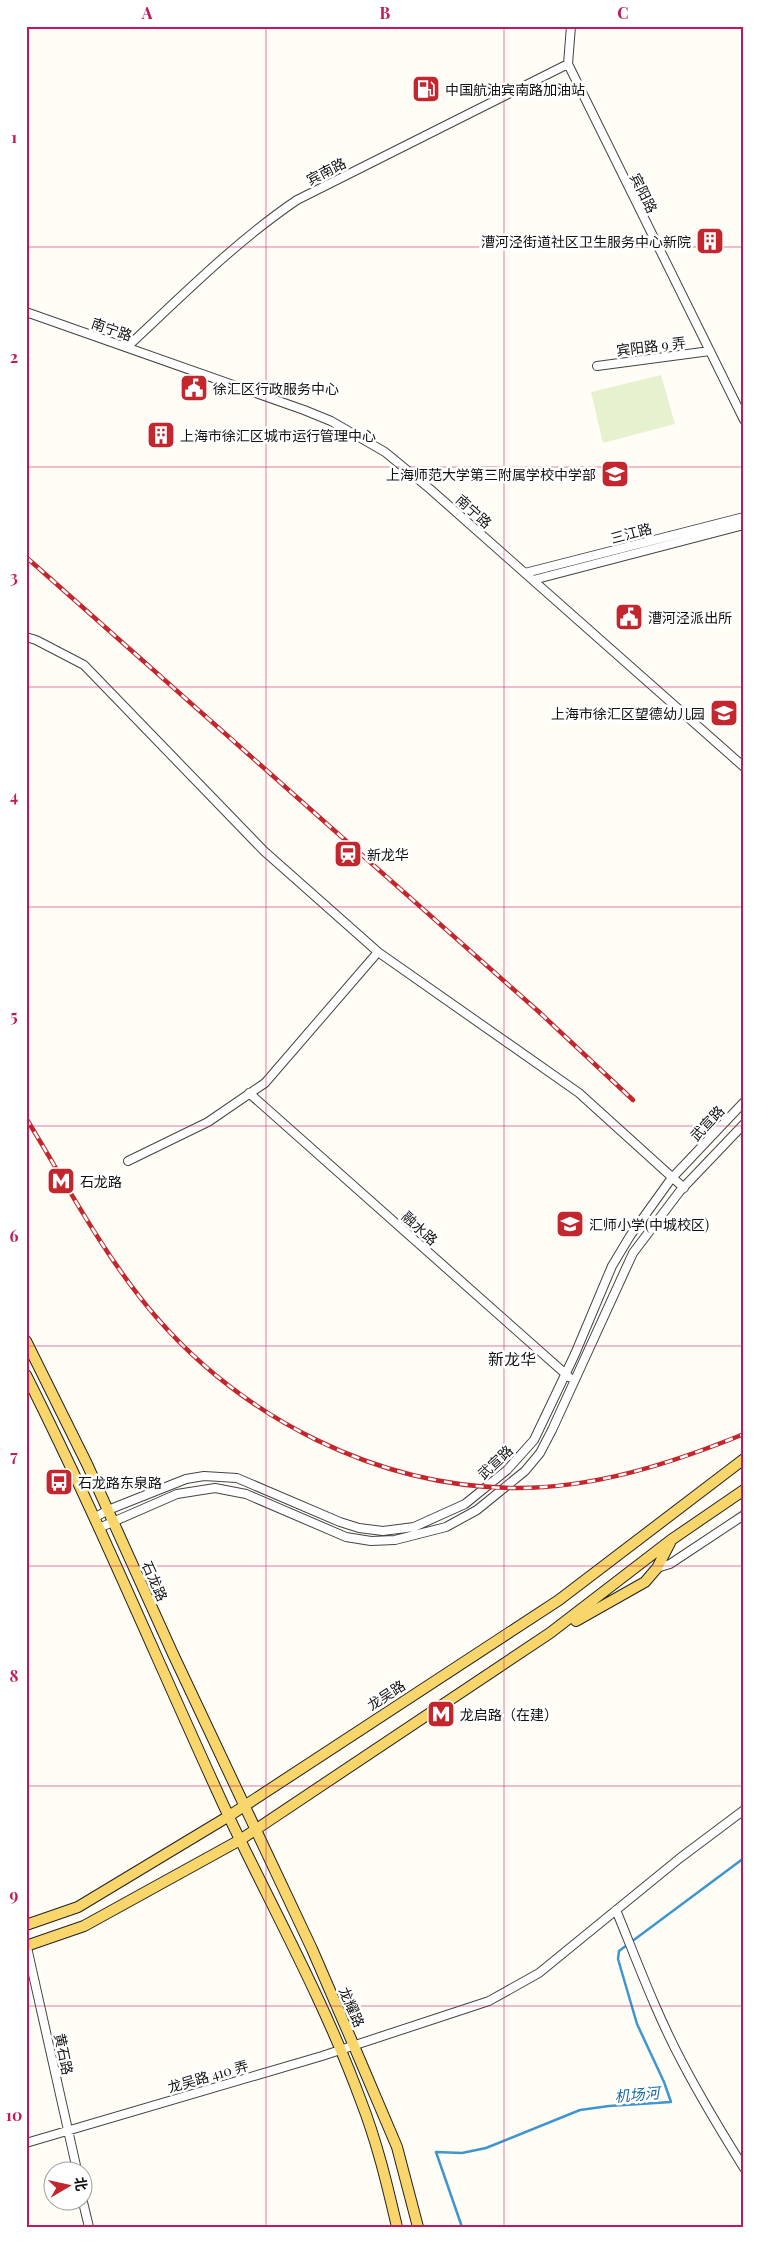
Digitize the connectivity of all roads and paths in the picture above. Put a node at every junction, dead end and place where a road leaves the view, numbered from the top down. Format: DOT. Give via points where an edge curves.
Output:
graph roads {
  1 [pos="571,26"];
  2 [pos="568,64"];
  3 [pos="26,312"];
  4 [pos="127,347"];
  5 [pos="710,351"];
  6 [pos="596,366"];
  7 [pos="744,420"];
  8 [pos="744,517"];
  9 [pos="744,526"];
  10 [pos="525,573"];
  11 [pos="533,580"];
  12 [pos="26,638"];
  13 [pos="744,767"];
  14 [pos="378,952"];
  15 [pos="249,1093"];
  16 [pos="744,1102"];
  17 [pos="744,1124"];
  18 [pos="128,1161"];
  19 [pos="671,1178"];
  20 [pos="684,1188"];
  21 [pos="26,1341"];
  22 [pos="566,1374"];
  23 [pos="26,1375"];
  24 [pos="575,1381"];
  25 [pos="744,1460"];
  26 [pos="744,1490"];
  27 [pos="108,1510"];
  28 [pos="744,1515"];
  29 [pos="94,1518"];
  30 [pos="113,1521"];
  31 [pos="99,1528"];
  32 [pos="671,1540"];
  33 [pos="657,1568"];
  34 [pos="550,1633"];
  35 [pos="243,1806"];
  36 [pos="744,1810"];
  37 [pos="229,1816"];
  38 [pos="255,1830"];
  39 [pos="240,1840"];
  40 [pos="616,1910"];
  41 [pos="26,1925"];
  42 [pos="27,1945"];
  43 [pos="354,2046"];
  44 [pos="340,2050"];
  45 [pos="68,2130"];
  46 [pos="26,2143"];
  47 [pos="75,2160"];
  48 [pos="744,2168"];
  49 [pos="85,2210"];
  50 [pos="89,2227"];
  51 [pos="397,2227"];
  52 [pos="418,2227"];
  1 -- 2 [label="street"];
  2 -- 4 [label="street, 宾南路" via="296,200 236,246"];
  2 -- 5 [label="street, 宾阳路"];
  3 -- 4 [label="street, 南宁路"];
  4 -- 10 [label="street, 南宁路" via="304,410 358,435 409,470"];
  5 -- 6 [label="street, 宾阳路 9 弄"];
  5 -- 7 [label="street, 宾阳路"];
  8 -- 10 [label="street, 三江路"];
  9 -- 11 [label="street, 三江路"];
  10 -- 11 [label="street, 南宁路"];
  11 -- 13 [label="street, 南宁路"];
  12 -- 14 [label="street" via="84,665 264,851"];
  14 -- 15 [label="street" via="265,1083"];
  14 -- 19 [label="street" via="579,1093"];
  15 -- 18 [label="street" via="208,1122"];
  15 -- 22 [label="street, 融水路"];
  16 -- 19 [label="street, 武宣路"];
  17 -- 20 [label="street"];
  19 -- 20 [label="street"];
  19 -- 22 [label="street, 武宣路" via="612,1266"];
  20 -- 24 [label="street" via="633,1253"];
  21 -- 27 [label="main road, 石龙路"];
  22 -- 24 [label="street, 融水路"];
  22 -- 27 [label="street, 武宣路" via="534,1440 507,1470 465,1504 414,1527 383,1531 359,1528 237,1478 204,1476 186,1479"];
  23 -- 29 [label="main road"];
  24 -- 30 [label="street" via="544,1445 525,1471 477,1510 446,1527 395,1540 346,1537 246,1494 215,1488 177,1494"];
  25 -- 35 [label="main road, 龙吴路" via="559,1600"];
  26 -- 32 [label="main road"];
  27 -- 29 [label="street, 武宣路"];
  27 -- 30 [label="main road, 石龙路"];
  28 -- 33 [label="street" via="670,1564"];
  29 -- 31 [label="main road"];
  30 -- 31 [label="street"];
  30 -- 35 [label="main road, 石龙路"];
  31 -- 37 [label="main road"];
  32 -- 33 [label="main road"];
  32 -- 34 [label="main road"];
  33 -- 34 [label="main road" via="644,1582"];
  34 -- 38 [label="main road"];
  35 -- 37 [label="main road, 龙吴路"];
  35 -- 38 [label="main road, 龙耀路"];
  36 -- 40 [label="street, 龙吴路 410 弄"];
  37 -- 39 [label="main road, 龙耀路"];
  37 -- 41 [label="main road, 龙吴路" via="78,1907"];
  38 -- 39 [label="main road"];
  38 -- 43 [label="main road, 龙耀路"];
  39 -- 42 [label="main road" via="84,1926"];
  39 -- 44 [label="main road, 龙耀路"];
  40 -- 43 [label="street, 龙吴路 410 弄" via="538,1973 488,2001"];
  40 -- 48 [label="street" via="681,2061"];
  42 -- 45 [label="street, 黄石路"];
  43 -- 44 [label="street, 龙吴路 410 弄"];
  43 -- 52 [label="main road, 龙耀路" via="397,2147"];
  44 -- 45 [label="street, 龙吴路 410 弄"];
  44 -- 51 [label="main road, 龙耀路" via="362,2101"];
  45 -- 46 [label="street, 龙吴路 410 弄"];
  45 -- 47 [label="street, 黄石路"];
  49 -- 50 [label="street"];
}
